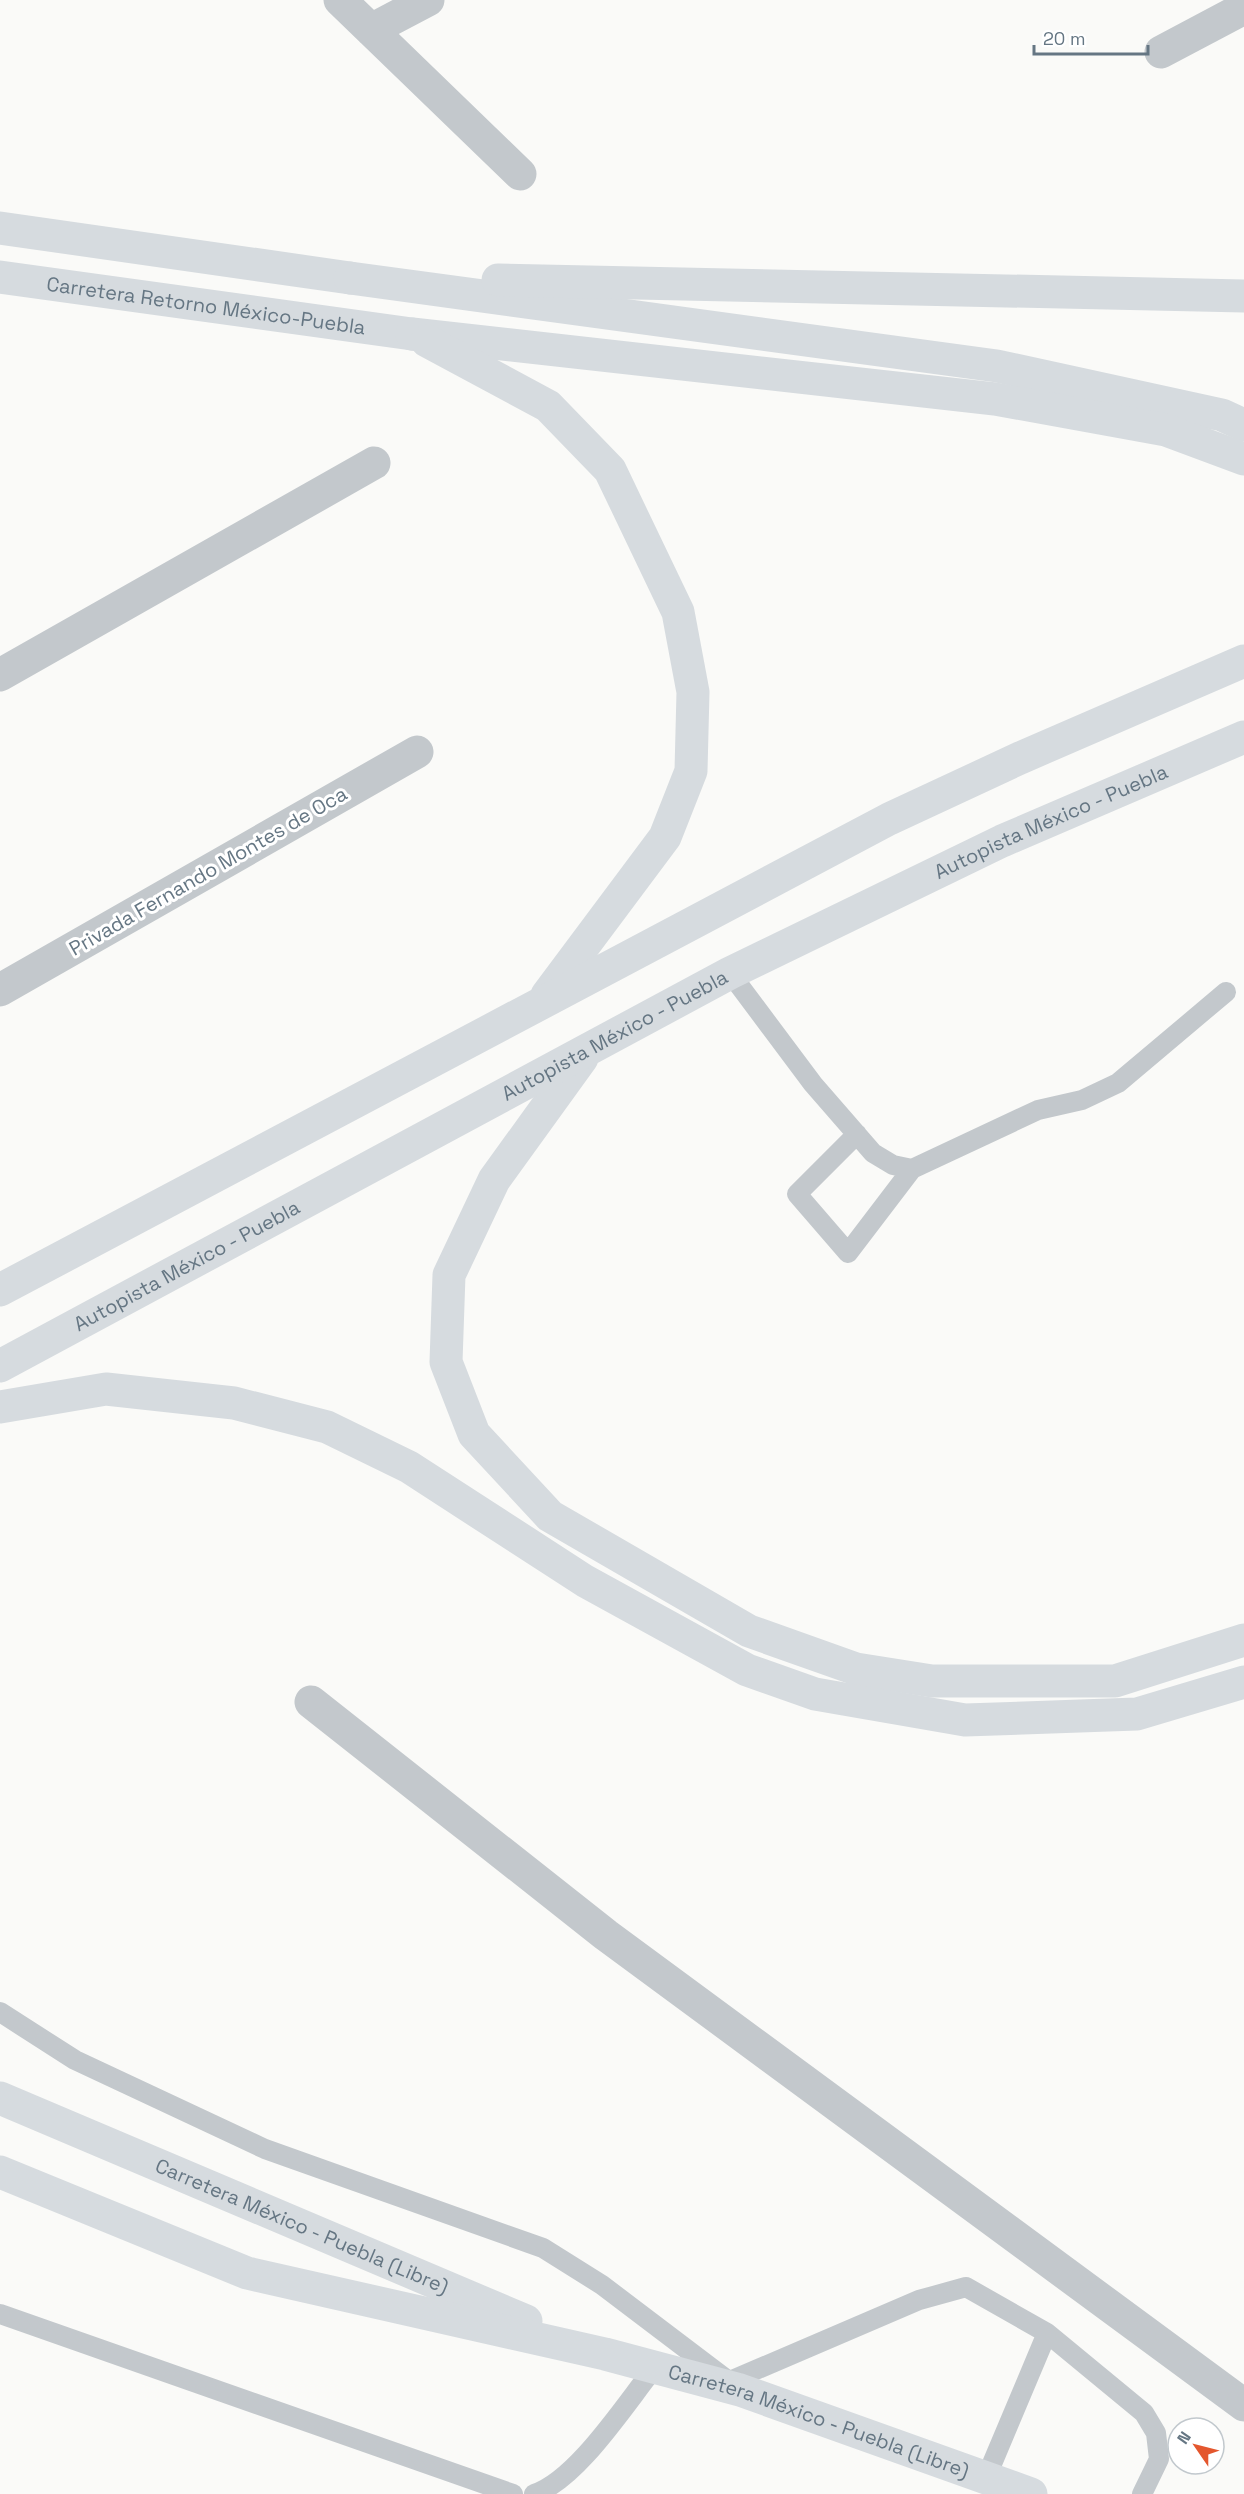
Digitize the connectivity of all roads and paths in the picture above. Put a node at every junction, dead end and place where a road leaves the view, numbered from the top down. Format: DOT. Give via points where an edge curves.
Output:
graph roads {
  1 [pos="340,0"];
  2 [pos="428,0"];
  3 [pos="1244,8"];
  4 [pos="371,30"];
  5 [pos="1161,52"];
  6 [pos="520,174"];
  7 [pos="0,228"];
  8 [pos="0,278"];
  9 [pos="350,278"];
  10 [pos="1244,297"];
  11 [pos="412,334"];
  12 [pos="1244,424"];
  13 [pos="1244,459"];
  14 [pos="374,463"];
  15 [pos="1244,662"];
  16 [pos="0,675"];
  17 [pos="1244,736"];
  18 [pos="417,752"];
  19 [pos="730,973"];
  20 [pos="0,990"];
  21 [pos="1226,992"];
  22 [pos="543,1001"];
  23 [pos="586,1052"];
  24 [pos="857,1134"];
  25 [pos="912,1169"];
  26 [pos="0,1290"];
  27 [pos="0,1366"];
  28 [pos="0,1407"];
  29 [pos="1244,1640"];
  30 [pos="1244,1682"];
  31 [pos="311,1702"];
  32 [pos="0,2012"];
  33 [pos="0,2098"];
  34 [pos="0,2172"];
  35 [pos="0,2314"];
  36 [pos="1047,2333"];
  37 [pos="605,2354"];
  38 [pos="654,2367"];
  39 [pos="735,2386"];
  40 [pos="1244,2405"];
  41 [pos="986,2478"];
  42 [pos="513,2494"];
  43 [pos="534,2494"];
  44 [pos="1031,2494"];
  45 [pos="1142,2494"];
  1 -- 4 [label="street"];
  2 -- 4 [label="street"];
  3 -- 5 [label="street"];
  4 -- 6 [label="street"];
  7 -- 9 [label="main road"];
  8 -- 11 [label="main road, Carretera Retorno México-Puebla"];
  9 -- 10 [label="main road"];
  9 -- 12 [label="main road" via="997,366 1222,415"];
  11 -- 13 [label="main road, Carretera Retorno México-Puebla" via="995,399 1166,430"];
  11 -- 22 [label="main road" via="548,406 610,470 678,612 693,692 691,771 665,837"];
  14 -- 16 [label="street"];
  15 -- 22 [label="main road" via="889,819"];
  17 -- 19 [label="main road, Autopista México - Puebla" via="1002,841"];
  18 -- 20 [label="street, Privada Fernando Montes de Oca"];
  19 -- 23 [label="main road, Autopista México - Puebla"];
  19 -- 24 [label="lane" via="813,1084"];
  21 -- 25 [label="lane" via="1118,1083 1082,1100 1038,1110"];
  22 -- 26 [label="main road"];
  23 -- 27 [label="main road, Autopista México - Puebla"];
  23 -- 29 [label="main road" via="494,1180 449,1275 446,1362 474,1434 550,1516 749,1631 856,1669 932,1681 1115,1681"];
  24 -- 25 [label="lane" via="873,1153 893,1165"];
  24 -- 25 [label="lane" via="797,1194 848,1253"];
  28 -- 30 [label="main road" via="106,1389 234,1403 327,1427 409,1467 605,1592 747,1670 815,1694 976,1719 1137,1714"];
  31 -- 40 [label="street" via="606,1935"];
  32 -- 39 [label="lane" via="75,2060 265,2150 543,2248 602,2285"];
  33 -- 37 [label="main road, Carretera México - Puebla (Libre)"];
  34 -- 37 [label="main road, Carretera México - Puebla (Libre)" via="247,2273"];
  35 -- 42 [label="lane"];
  36 -- 39 [label="lane" via="966,2287 919,2300"];
  36 -- 41 [label="lane"];
  36 -- 45 [label="lane" via="1144,2413 1156,2433 1159,2459"];
  37 -- 38 [label="main road, Carretera México - Puebla (Libre)"];
  38 -- 39 [label="main road, Carretera México - Puebla (Libre)"];
  38 -- 43 [label="lane" via="584,2457 549,2489"];
  39 -- 41 [label="main road, Carretera México - Puebla (Libre)"];
  41 -- 44 [label="main road, Carretera México - Puebla (Libre)"];
}
